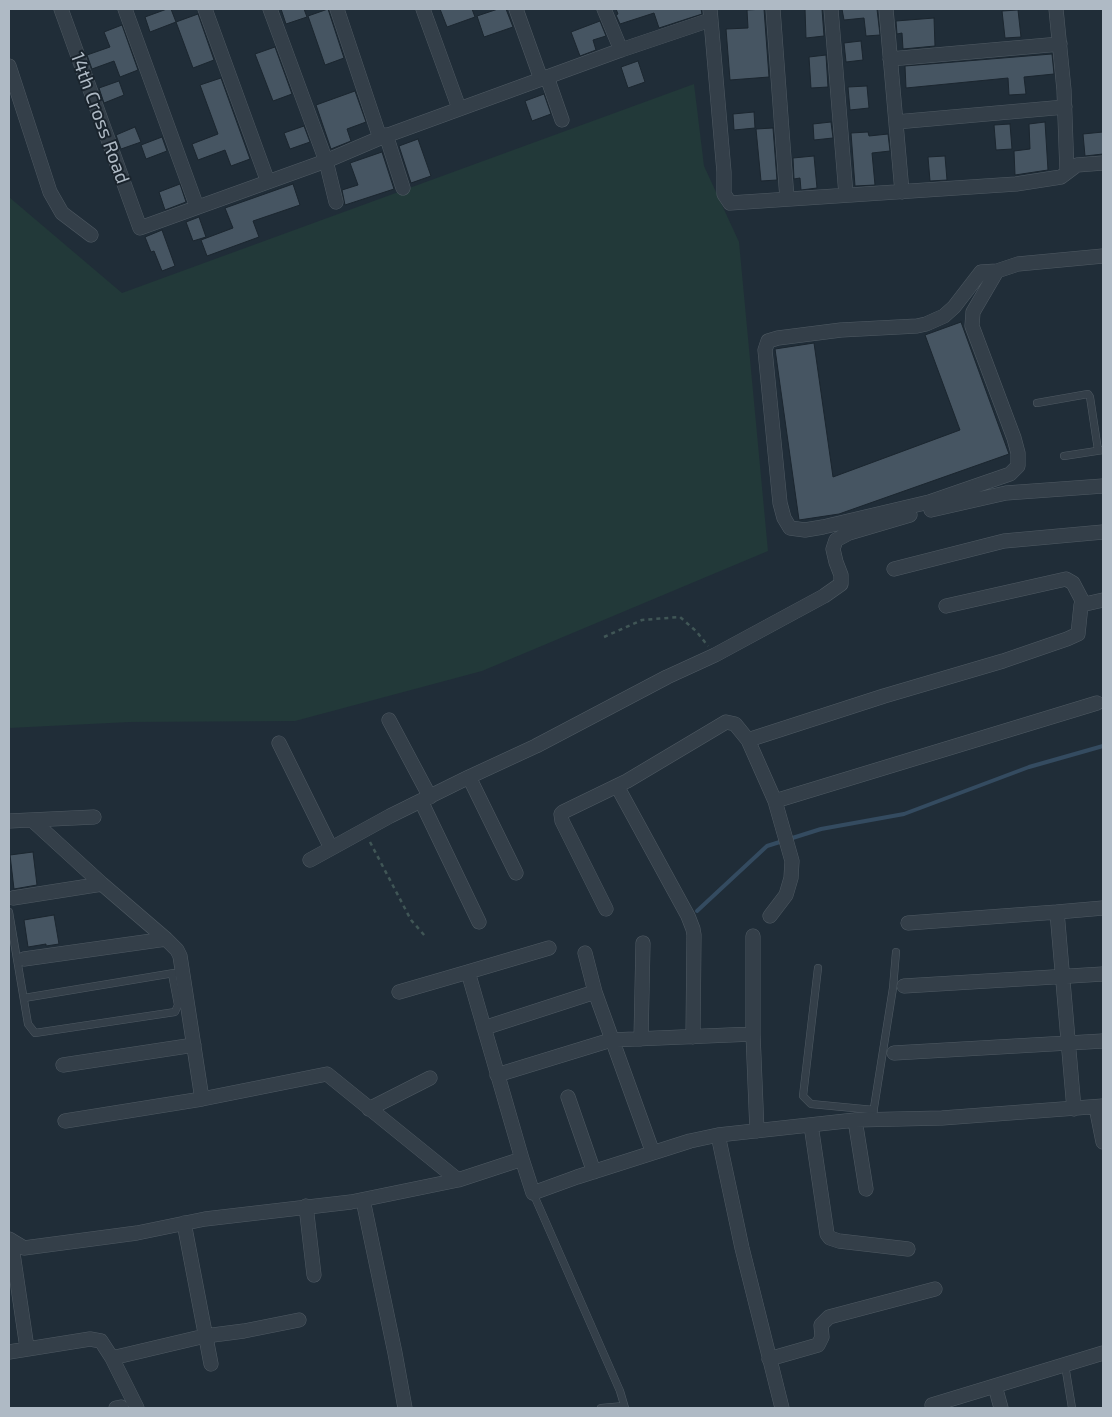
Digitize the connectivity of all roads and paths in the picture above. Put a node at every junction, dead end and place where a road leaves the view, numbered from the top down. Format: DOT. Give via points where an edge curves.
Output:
graph roads {
  1 [pos="61,9"];
  2 [pos="125,9"];
  3 [pos="205,9"];
  4 [pos="270,9"];
  5 [pos="337,9"];
  6 [pos="424,9"];
  7 [pos="516,9"];
  8 [pos="604,9"];
  9 [pos="773,9"];
  10 [pos="831,9"];
  11 [pos="886,9"];
  12 [pos="1056,9"];
  13 [pos="710,14"];
  14 [pos="1060,44"];
  15 [pos="621,50"];
  16 [pos="890,59"];
  17 [pos="9,66"];
  18 [pos="544,78"];
  19 [pos="1065,107"];
  20 [pos="459,108"];
  21 [pos="562,120"];
  22 [pos="896,122"];
  23 [pos="383,137"];
  24 [pos="326,161"];
  25 [pos="1103,163"];
  26 [pos="1067,172"];
  27 [pos="268,182"];
  28 [pos="403,188"];
  29 [pos="902,192"];
  30 [pos="846,196"];
  31 [pos="787,200"];
  32 [pos="336,202"];
  33 [pos="198,207"];
  34 [pos="91,235"];
  35 [pos="1103,256"];
  36 [pos="997,271"];
  37 [pos="1037,403"];
  38 [pos="1101,450"];
  39 [pos="1064,456"];
  40 [pos="1103,486"];
  41 [pos="1103,532"];
  42 [pos="894,569"];
  43 [pos="1103,600"];
  44 [pos="1084,604"];
  45 [pos="946,606"];
  46 [pos="604,638"];
  47 [pos="715,655"];
  48 [pos="1097,703"];
  49 [pos="389,720"];
  50 [pos="748,740"];
  51 [pos="279,743"];
  52 [pos="469,777"];
  53 [pos="617,786"];
  54 [pos="425,799"];
  55 [pos="775,801"];
  56 [pos="94,817"];
  57 [pos="32,820"];
  58 [pos="9,821"];
  59 [pos="359,833"];
  60 [pos="331,848"];
  61 [pos="310,860"];
  62 [pos="516,873"];
  63 [pos="102,884"];
  64 [pos="13,898"];
  65 [pos="1103,908"];
  66 [pos="606,909"];
  67 [pos="9,912"];
  68 [pos="1057,912"];
  69 [pos="770,916"];
  70 [pos="479,922"];
  71 [pos="908,923"];
  72 [pos="425,936"];
  73 [pos="753,936"];
  74 [pos="166,939"];
  75 [pos="643,943"];
  76 [pos="549,948"];
  77 [pos="896,952"];
  78 [pos="585,953"];
  79 [pos="24,959"];
  80 [pos="818,968"];
  81 [pos="468,972"];
  82 [pos="177,973"];
  83 [pos="1103,974"];
  84 [pos="1063,976"];
  85 [pos="904,986"];
  86 [pos="399,992"];
  87 [pos="595,992"];
  88 [pos="24,998"];
  89 [pos="182,999"];
  90 [pos="484,1028"];
  91 [pos="753,1034"];
  92 [pos="693,1037"];
  93 [pos="641,1039"];
  94 [pos="611,1040"];
  95 [pos="1103,1041"];
  96 [pos="1068,1043"];
  97 [pos="194,1044"];
  98 [pos="894,1053"];
  99 [pos="63,1065"];
  100 [pos="497,1075"];
  101 [pos="430,1078"];
  102 [pos="568,1098"];
  103 [pos="202,1099"];
  104 [pos="1100,1106"];
  105 [pos="369,1109"];
  106 [pos="1074,1109"];
  107 [pos="873,1115"];
  108 [pos="855,1120"];
  109 [pos="65,1121"];
  110 [pos="811,1125"];
  111 [pos="758,1131"];
  112 [pos="718,1135"];
  113 [pos="1103,1142"];
  114 [pos="653,1153"];
  115 [pos="522,1159"];
  116 [pos="594,1172"];
  117 [pos="458,1180"];
  118 [pos="866,1189"];
  119 [pos="533,1193"];
  120 [pos="363,1200"];
  121 [pos="306,1206"];
  122 [pos="184,1224"];
  123 [pos="10,1240"];
  124 [pos="908,1249"];
  125 [pos="314,1275"];
  126 [pos="935,1289"];
  127 [pos="299,1320"];
  128 [pos="205,1336"];
  129 [pos="27,1348"];
  130 [pos="9,1352"];
  131 [pos="1103,1353"];
  132 [pos="112,1358"];
  133 [pos="769,1359"];
  134 [pos="211,1364"];
  135 [pos="1066,1365"];
  136 [pos="995,1386"];
  137 [pos="932,1405"];
  138 [pos="624,1407"];
  139 [pos="137,1408"];
  140 [pos="405,1408"];
  141 [pos="601,1408"];
  142 [pos="782,1408"];
  143 [pos="1001,1408"];
  144 [pos="1072,1408"];
  1 -- 33 [label="street, 14th Cross Road" via="140,228"];
  2 -- 33 [label="street"];
  3 -- 27 [label="street"];
  4 -- 24 [label="street"];
  5 -- 23 [label="street"];
  6 -- 20 [label="street"];
  7 -- 18 [label="street"];
  8 -- 15 [label="street"];
  9 -- 31 [label="street"];
  10 -- 30 [label="street"];
  11 -- 16 [label="street"];
  12 -- 14 [label="street"];
  13 -- 15 [label="street"];
  13 -- 31 [label="street" via="724,194 730,203"];
  14 -- 16 [label="street"];
  14 -- 19 [label="street"];
  15 -- 18 [label="street"];
  16 -- 22 [label="street"];
  17 -- 34 [label="street" via="50,192 62,213"];
  18 -- 20 [label="street"];
  18 -- 21 [label="street"];
  19 -- 22 [label="street"];
  19 -- 26 [label="street"];
  20 -- 23 [label="street"];
  22 -- 29 [label="street"];
  23 -- 24 [label="street"];
  23 -- 28 [label="street"];
  24 -- 27 [label="street"];
  24 -- 32 [label="street"];
  25 -- 26 [label="street" via="1077,165"];
  26 -- 29 [label="street" via="1061,177 1016,184"];
  27 -- 33 [label="street"];
  29 -- 30 [label="street"];
  30 -- 31 [label="street"];
  35 -- 36 [label="street" via="1018,264"];
  36 -- 36 [label="street" via="981,272 954,308 926,324 841,330 768,342 765,350 780,503 790,528 822,528 929,502 1010,474 1018,466 1014,438 972,326 973,312"];
  37 -- 38 [label="lane" via="1088,394"];
  38 -- 39 [label="lane"];
  40 -- 47 [label="street" via="1006,493 849,533 836,540 833,549 841,574 841,584 835,590"];
  41 -- 42 [label="street" via="1004,541"];
  43 -- 44 [label="street"];
  44 -- 45 [label="street" via="1073,583 1066,579"];
  44 -- 50 [label="street" via="1080,609 1078,634 1067,639"];
  46 -- 47 [label="path" via="642,620 680,617"];
  47 -- 52 [label="street"];
  48 -- 55 [label="street"];
  49 -- 54 [label="street"];
  50 -- 53 [label="street" via="735,724 726,722"];
  50 -- 55 [label="street"];
  51 -- 60 [label="street"];
  52 -- 54 [label="street"];
  52 -- 62 [label="street"];
  53 -- 66 [label="street" via="561,814"];
  53 -- 92 [label="street" via="693,929"];
  54 -- 59 [label="street"];
  54 -- 70 [label="street"];
  55 -- 69 [label="street" via="792,860 786,895"];
  56 -- 57 [label="street"];
  57 -- 58 [label="street"];
  57 -- 63 [label="street"];
  59 -- 60 [label="street"];
  59 -- 72 [label="path" via="377,853 411,920"];
  60 -- 61 [label="street"];
  63 -- 64 [label="street"];
  63 -- 74 [label="street"];
  65 -- 68 [label="street"];
  67 -- 88 [label="lane"];
  68 -- 71 [label="street"];
  68 -- 84 [label="street"];
  73 -- 91 [label="street"];
  74 -- 79 [label="street"];
  74 -- 82 [label="street" via="177,950"];
  75 -- 93 [label="street"];
  76 -- 81 [label="street"];
  77 -- 107 [label="lane" via="894,988"];
  78 -- 87 [label="street"];
  80 -- 107 [label="lane" via="803,1096 811,1104"];
  81 -- 86 [label="street"];
  81 -- 90 [label="street"];
  82 -- 88 [label="lane"];
  82 -- 89 [label="street"];
  83 -- 84 [label="street"];
  84 -- 85 [label="street"];
  84 -- 96 [label="street"];
  87 -- 90 [label="street"];
  87 -- 94 [label="street"];
  88 -- 89 [label="lane" via="28,1024 31,1030 39,1033 168,1014 175,1012"];
  89 -- 97 [label="street"];
  90 -- 100 [label="street"];
  91 -- 92 [label="street"];
  91 -- 111 [label="street"];
  92 -- 93 [label="street"];
  93 -- 94 [label="street"];
  94 -- 100 [label="street"];
  94 -- 114 [label="street"];
  95 -- 96 [label="street"];
  96 -- 98 [label="street"];
  96 -- 106 [label="street"];
  97 -- 99 [label="street"];
  97 -- 103 [label="street"];
  100 -- 115 [label="street"];
  101 -- 105 [label="street"];
  102 -- 116 [label="street"];
  103 -- 105 [label="street" via="327,1074"];
  103 -- 109 [label="street"];
  104 -- 106 [label="street"];
  104 -- 113 [label="street"];
  105 -- 117 [label="street"];
  106 -- 107 [label="street" via="942,1118"];
  107 -- 108 [label="street"];
  108 -- 110 [label="street"];
  108 -- 118 [label="street"];
  110 -- 111 [label="street"];
  110 -- 124 [label="street" via="830,1238"];
  111 -- 112 [label="street"];
  112 -- 114 [label="street"];
  112 -- 133 [label="street"];
  114 -- 116 [label="street"];
  115 -- 117 [label="street"];
  115 -- 119 [label="street"];
  116 -- 119 [label="street"];
  117 -- 120 [label="street"];
  119 -- 138 [label="lane" via="620,1391"];
  120 -- 121 [label="street"];
  120 -- 140 [label="street"];
  121 -- 122 [label="street"];
  121 -- 125 [label="street"];
  122 -- 123 [label="street" via="24,1248"];
  122 -- 128 [label="street"];
  123 -- 129 [label="street"];
  126 -- 133 [label="street" via="829,1317 821,1325 822,1338 818,1346"];
  127 -- 128 [label="street"];
  128 -- 132 [label="street"];
  128 -- 134 [label="street"];
  129 -- 130 [label="street"];
  129 -- 132 [label="street" via="90,1339 101,1341"];
  131 -- 135 [label="street"];
  132 -- 139 [label="street"];
  133 -- 142 [label="street"];
  135 -- 136 [label="street"];
  135 -- 144 [label="lane"];
  136 -- 137 [label="street"];
  136 -- 143 [label="street"];
  138 -- 141 [label="lane"];
}
